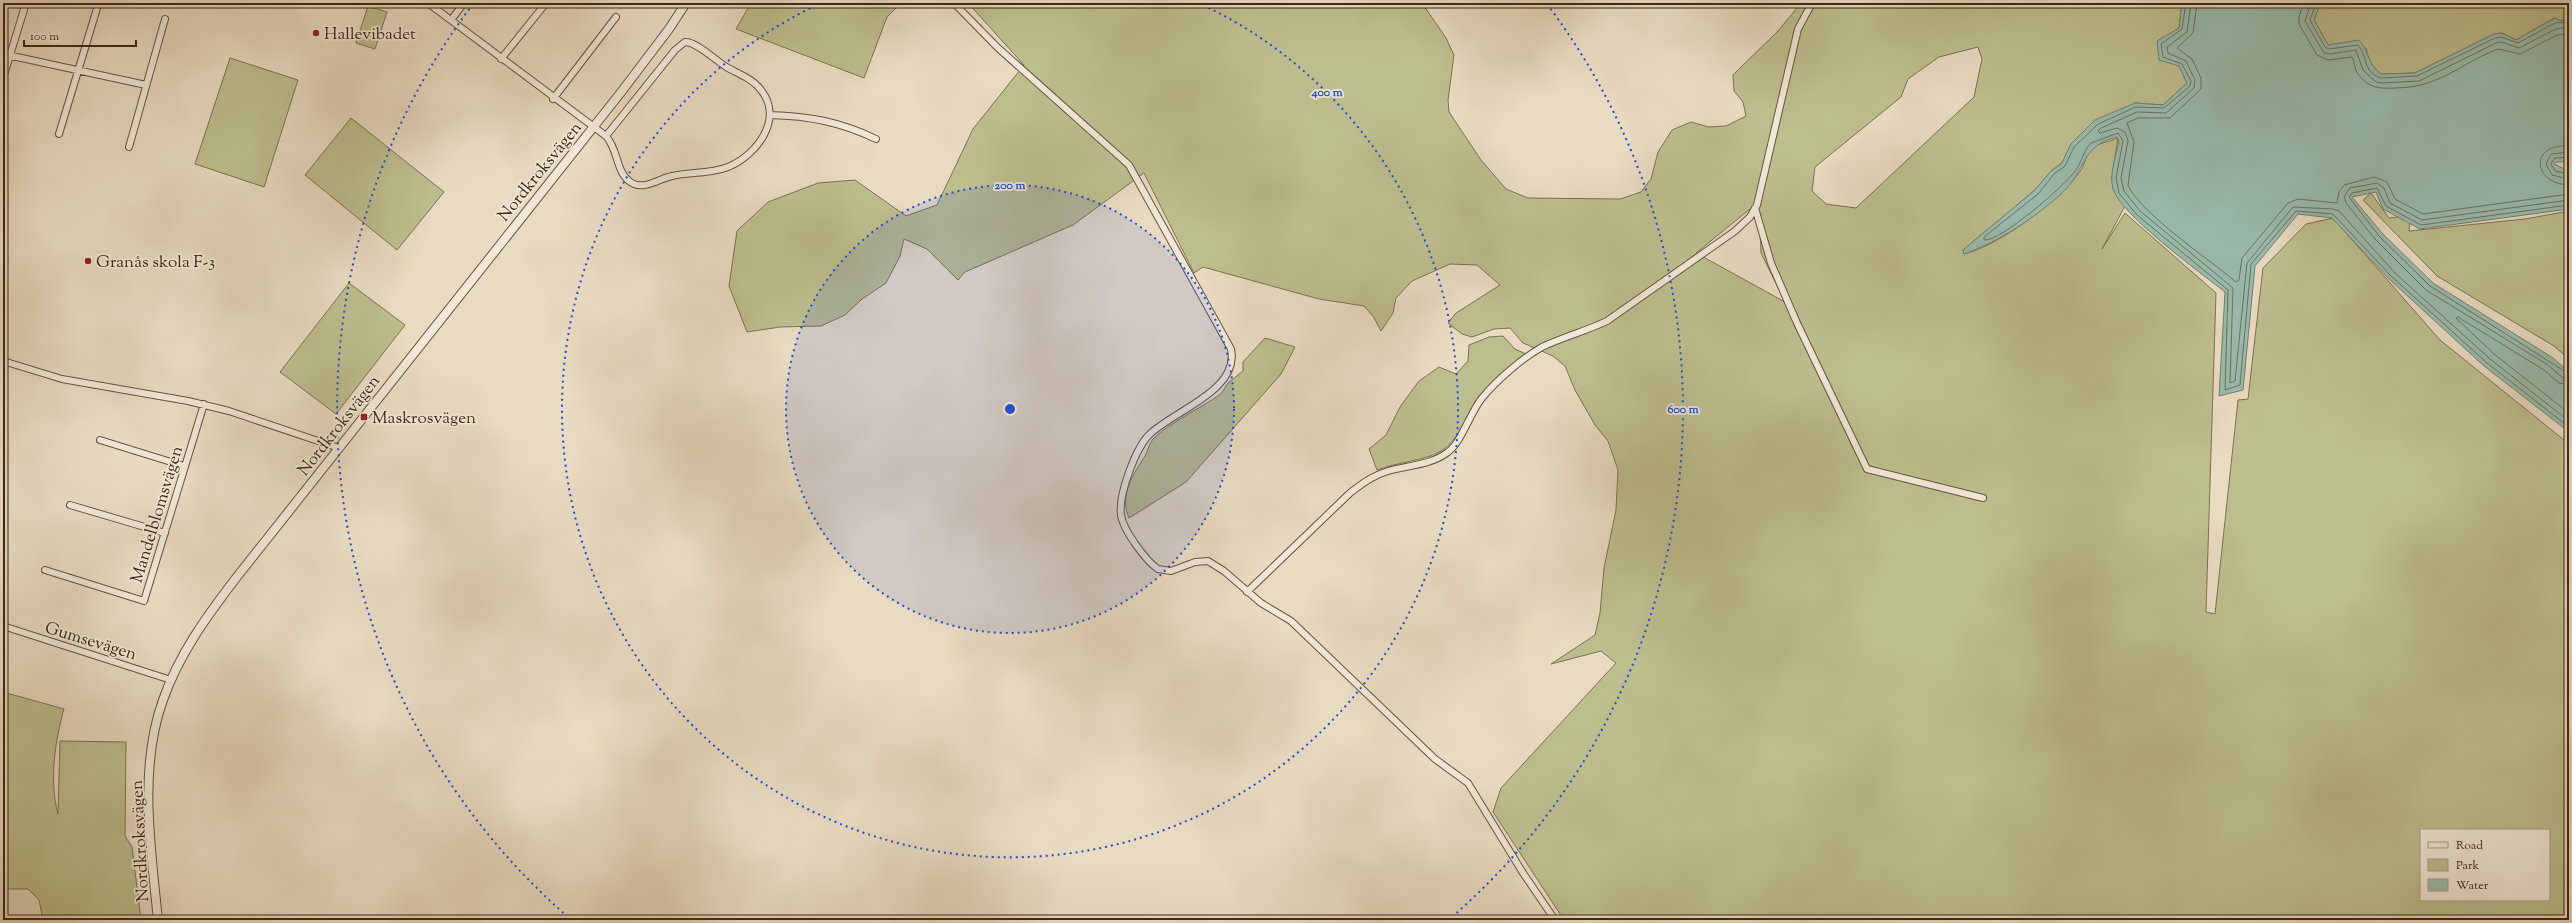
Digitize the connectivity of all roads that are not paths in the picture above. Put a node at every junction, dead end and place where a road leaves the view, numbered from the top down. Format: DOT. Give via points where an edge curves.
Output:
graph roads {
  1 [pos="26,3"];
  2 [pos="428,3"];
  3 [pos="464,3"];
  4 [pos="546,3"];
  5 [pos="686,3"];
  6 [pos="954,3"];
  7 [pos="1812,3"];
  8 [pos="98,5"];
  9 [pos="616,17"];
  10 [pos="165,19"];
  11 [pos="451,20"];
  12 [pos="6,55"];
  13 [pos="501,59"];
  14 [pos="78,70"];
  15 [pos="3,78"];
  16 [pos="146,85"];
  17 [pos="553,99"];
  18 [pos="770,115"];
  19 [pos="593,128"];
  20 [pos="59,134"];
  21 [pos="606,136"];
  22 [pos="876,139"];
  23 [pos="129,147"];
  24 [pos="1755,208"];
  25 [pos="3,362"];
  26 [pos="204,404"];
  27 [pos="100,440"];
  28 [pos="339,448"];
  29 [pos="184,466"];
  30 [pos="1983,498"];
  31 [pos="70,505"];
  32 [pos="165,534"];
  33 [pos="45,570"];
  34 [pos="1247,592"];
  35 [pos="3,626"];
  36 [pos="171,680"];
  37 [pos="158,920"];
  38 [pos="1555,920"];
  1 -- 12 [label="street"];
  2 -- 11 [label="street"];
  3 -- 11 [label="street"];
  4 -- 13 [label="street"];
  5 -- 19 [label="street, Nordkroksvägen" via="657,46"];
  6 -- 34 [label="street" via="1002,52 1129,165 1231,350 1233,365 1226,379 1155,429 1145,440 1132,465 1123,494 1121,515 1127,532 1158,569 1171,571 1195,562 1208,561"];
  7 -- 24 [label="street" via="1798,29"];
  8 -- 14 [label="street"];
  9 -- 17 [label="street"];
  10 -- 16 [label="street"];
  11 -- 13 [label="street"];
  12 -- 14 [label="street"];
  12 -- 15 [label="street"];
  13 -- 17 [label="street"];
  14 -- 16 [label="street"];
  14 -- 20 [label="street"];
  16 -- 23 [label="street"];
  17 -- 19 [label="street"];
  18 -- 21 [label="street" via="767,130 760,142 750,153 728,167 705,173 666,177 643,186 635,185 625,178 612,144"];
  18 -- 21 [label="street" via="761,90 751,80 688,42 675,50"];
  18 -- 22 [label="street" via="815,117 837,122"];
  19 -- 21 [label="street"];
  19 -- 28 [label="street, Nordkroksvägen"];
  24 -- 30 [label="street" via="1777,276 1867,469"];
  24 -- 34 [label="street" via="1750,217 1735,231 1607,321 1586,332 1542,348 1522,361 1483,397 1470,414 1450,451 1439,459 1385,472 1368,480 1351,492"];
  25 -- 26 [label="street" via="62,379"];
  26 -- 28 [label="street" via="257,418"];
  26 -- 29 [label="street, Mandelblomsvägen"];
  27 -- 29 [label="street"];
  28 -- 36 [label="street, Nordkroksvägen" via="204,620"];
  29 -- 32 [label="street, Mandelblomsvägen"];
  31 -- 32 [label="street"];
  32 -- 33 [label="street, Mandelblomsvägen" via="144,601"];
  34 -- 38 [label="street" via="1291,621 1426,751 1468,783 1522,873"];
  35 -- 36 [label="street, Gumsevägen"];
  36 -- 37 [label="street, Nordkroksvägen" via="158,717 149,788 150,834"];
}
